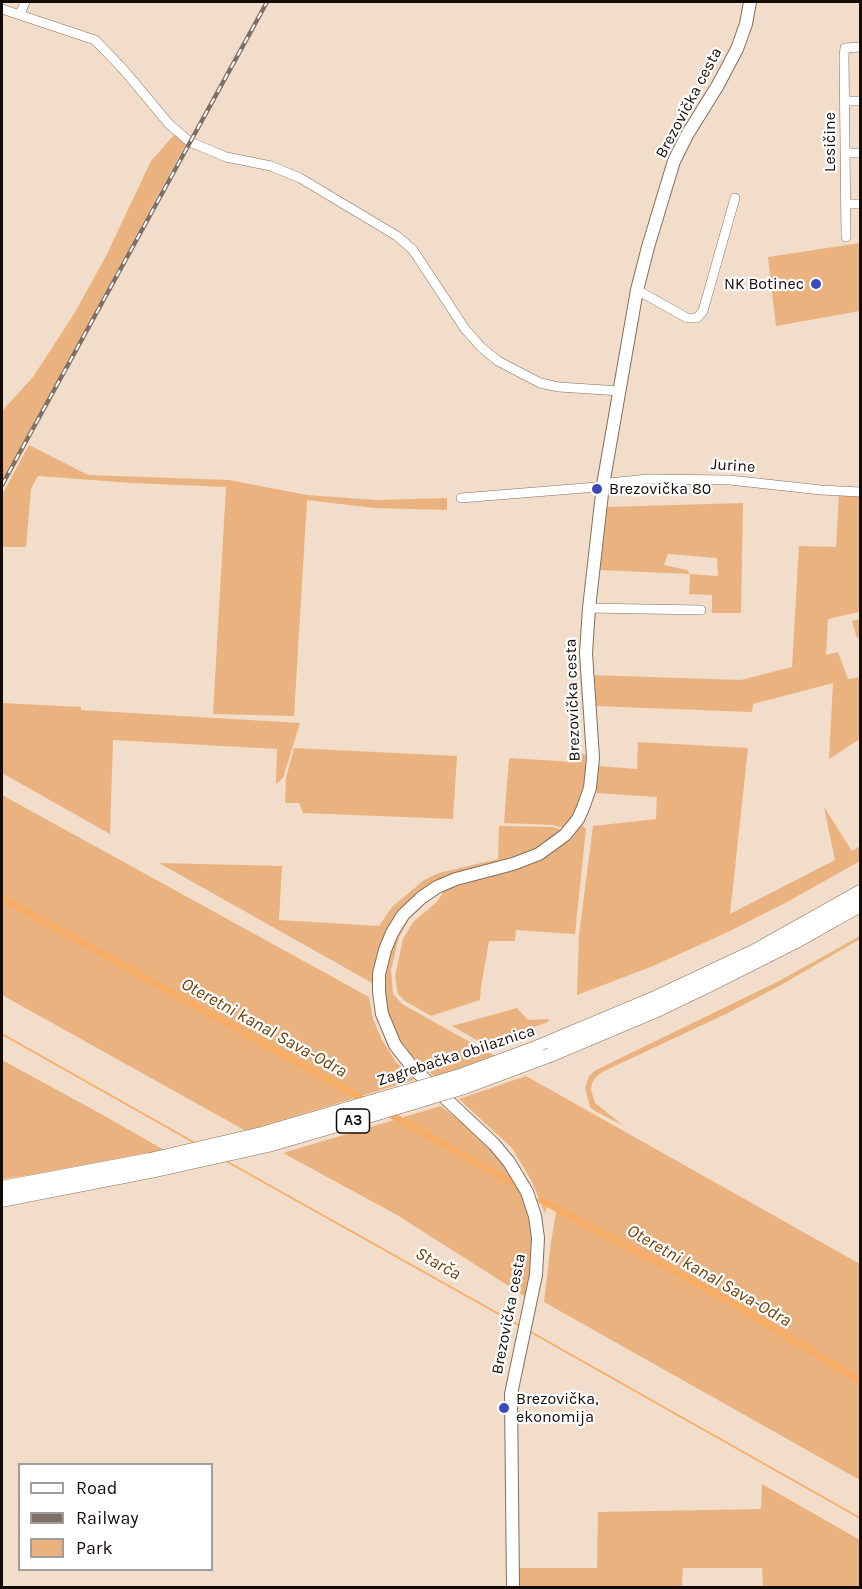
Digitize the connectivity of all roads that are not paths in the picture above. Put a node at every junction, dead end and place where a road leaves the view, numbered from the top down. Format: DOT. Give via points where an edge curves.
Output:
graph roads {
  1 [pos="25,2"];
  2 [pos="750,2"];
  3 [pos="2,9"];
  4 [pos="20,14"];
  5 [pos="861,47"];
  6 [pos="845,101"];
  7 [pos="861,101"];
  8 [pos="845,153"];
  9 [pos="861,153"];
  10 [pos="735,198"];
  11 [pos="846,204"];
  12 [pos="861,204"];
  13 [pos="846,237"];
  14 [pos="637,290"];
  15 [pos="620,391"];
  16 [pos="603,485"];
  17 [pos="861,492"];
  18 [pos="461,498"];
  19 [pos="589,608"];
  20 [pos="701,610"];
  21 [pos="861,892"];
  22 [pos="861,905"];
  23 [pos="151,1166"];
  24 [pos="2,1188"];
  25 [pos="2,1200"];
  26 [pos="513,1587"];
  1 -- 4 [label="street"];
  2 -- 14 [label="main road, Brezovička cesta" via="731,62 674,161"];
  3 -- 4 [label="street"];
  4 -- 15 [label="street" via="95,40 169,124 190,142 226,157 271,166 300,178 397,236 413,250 481,346 498,361 540,383"];
  5 -- 6 [label="street, Lesičine" via="845,48"];
  6 -- 7 [label="street"];
  6 -- 8 [label="street, Lesičine"];
  8 -- 9 [label="street"];
  8 -- 11 [label="street, Lesičine"];
  10 -- 14 [label="street" via="703,311 697,318 687,318"];
  11 -- 12 [label="street"];
  11 -- 13 [label="street, Lesičine"];
  14 -- 15 [label="main road, Brezovička cesta"];
  15 -- 16 [label="main road, Brezovička cesta"];
  16 -- 17 [label="street, Jurine" via="648,479 703,479"];
  16 -- 18 [label="street"];
  16 -- 19 [label="main road, Brezovička cesta"];
  19 -- 20 [label="street"];
  19 -- 26 [label="main road, Brezovička cesta" via="586,653 592,772 589,794 578,819 558,842 539,854 456,879 421,898 392,933 379,974 380,1004 395,1045 413,1068 509,1162 527,1192 535,1216 536,1275 510,1404"];
  21 -- 23 [label="highway, Zagrebačka obilaznica / A3, bridge" via="755,951 536,1048 437,1083"];
  22 -- 23 [label="highway, Zagrebačka obilaznica / A3, bridge" via="709,985 550,1055 464,1087 268,1145"];
  23 -- 24 [label="highway, Zagrebačka obilaznica / A3"];
  23 -- 25 [label="highway, Zagrebačka obilaznica / A3"];
}
